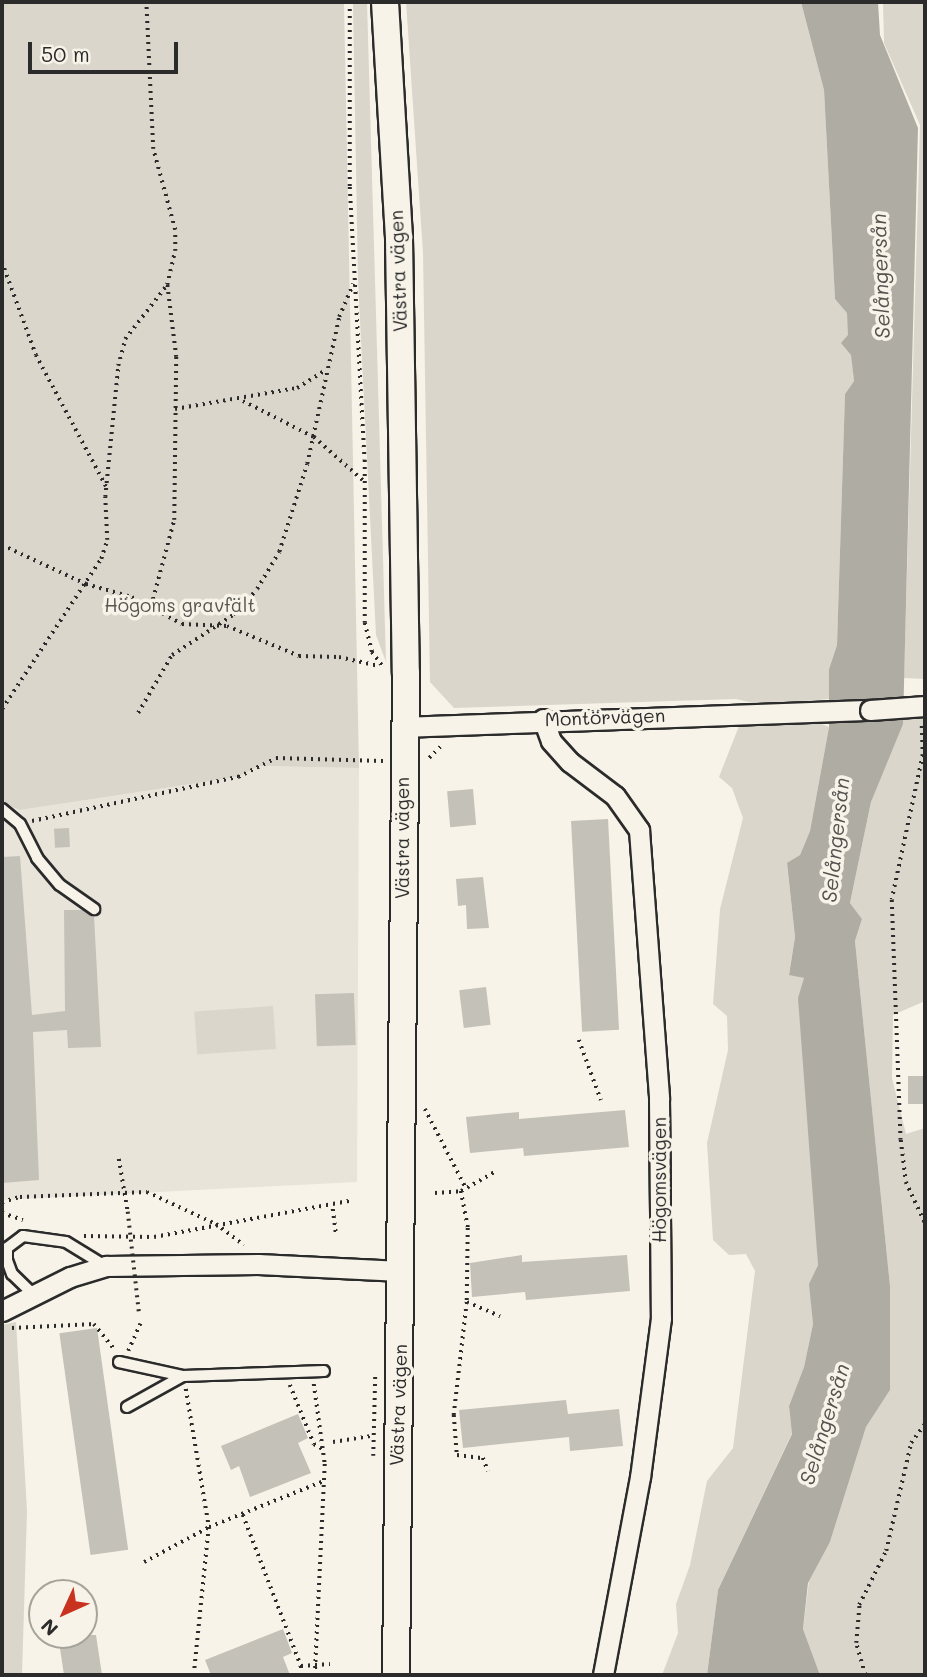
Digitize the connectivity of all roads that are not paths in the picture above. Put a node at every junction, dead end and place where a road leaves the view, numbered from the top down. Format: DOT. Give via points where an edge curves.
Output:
graph roads {
  1 [pos="385,2"];
  2 [pos="924,713"];
  3 [pos="543,719"];
  4 [pos="404,727"];
  5 [pos="2,810"];
  6 [pos="94,909"];
  7 [pos="106,1266"];
  8 [pos="401,1271"];
  9 [pos="33,1295"];
  10 [pos="2,1311"];
  11 [pos="119,1362"];
  12 [pos="324,1371"];
  13 [pos="183,1376"];
  14 [pos="127,1407"];
  15 [pos="396,1675"];
  16 [pos="603,1675"];
  1 -- 4 [label="street, Västra vägen" via="399,239"];
  2 -- 3 [label="street, Montörvägen, bridge"];
  3 -- 4 [label="street, Montörvägen"];
  3 -- 16 [label="street, Högomsvägen" via="551,741 570,762 615,796 639,830 659,1099 661,1318 640,1477"];
  4 -- 8 [label="street, Västra vägen"];
  5 -- 6 [label="lane" via="20,824 37,858 60,885"];
  7 -- 8 [label="street" via="258,1264"];
  7 -- 9 [label="street"];
  7 -- 9 [label="lane" via="73,1244 23,1236 7,1248 7,1260 12,1275"];
  8 -- 15 [label="street, Västra vägen"];
  9 -- 10 [label="street"];
  11 -- 13 [label="lane"];
  12 -- 13 [label="lane"];
  13 -- 14 [label="lane"];
}
